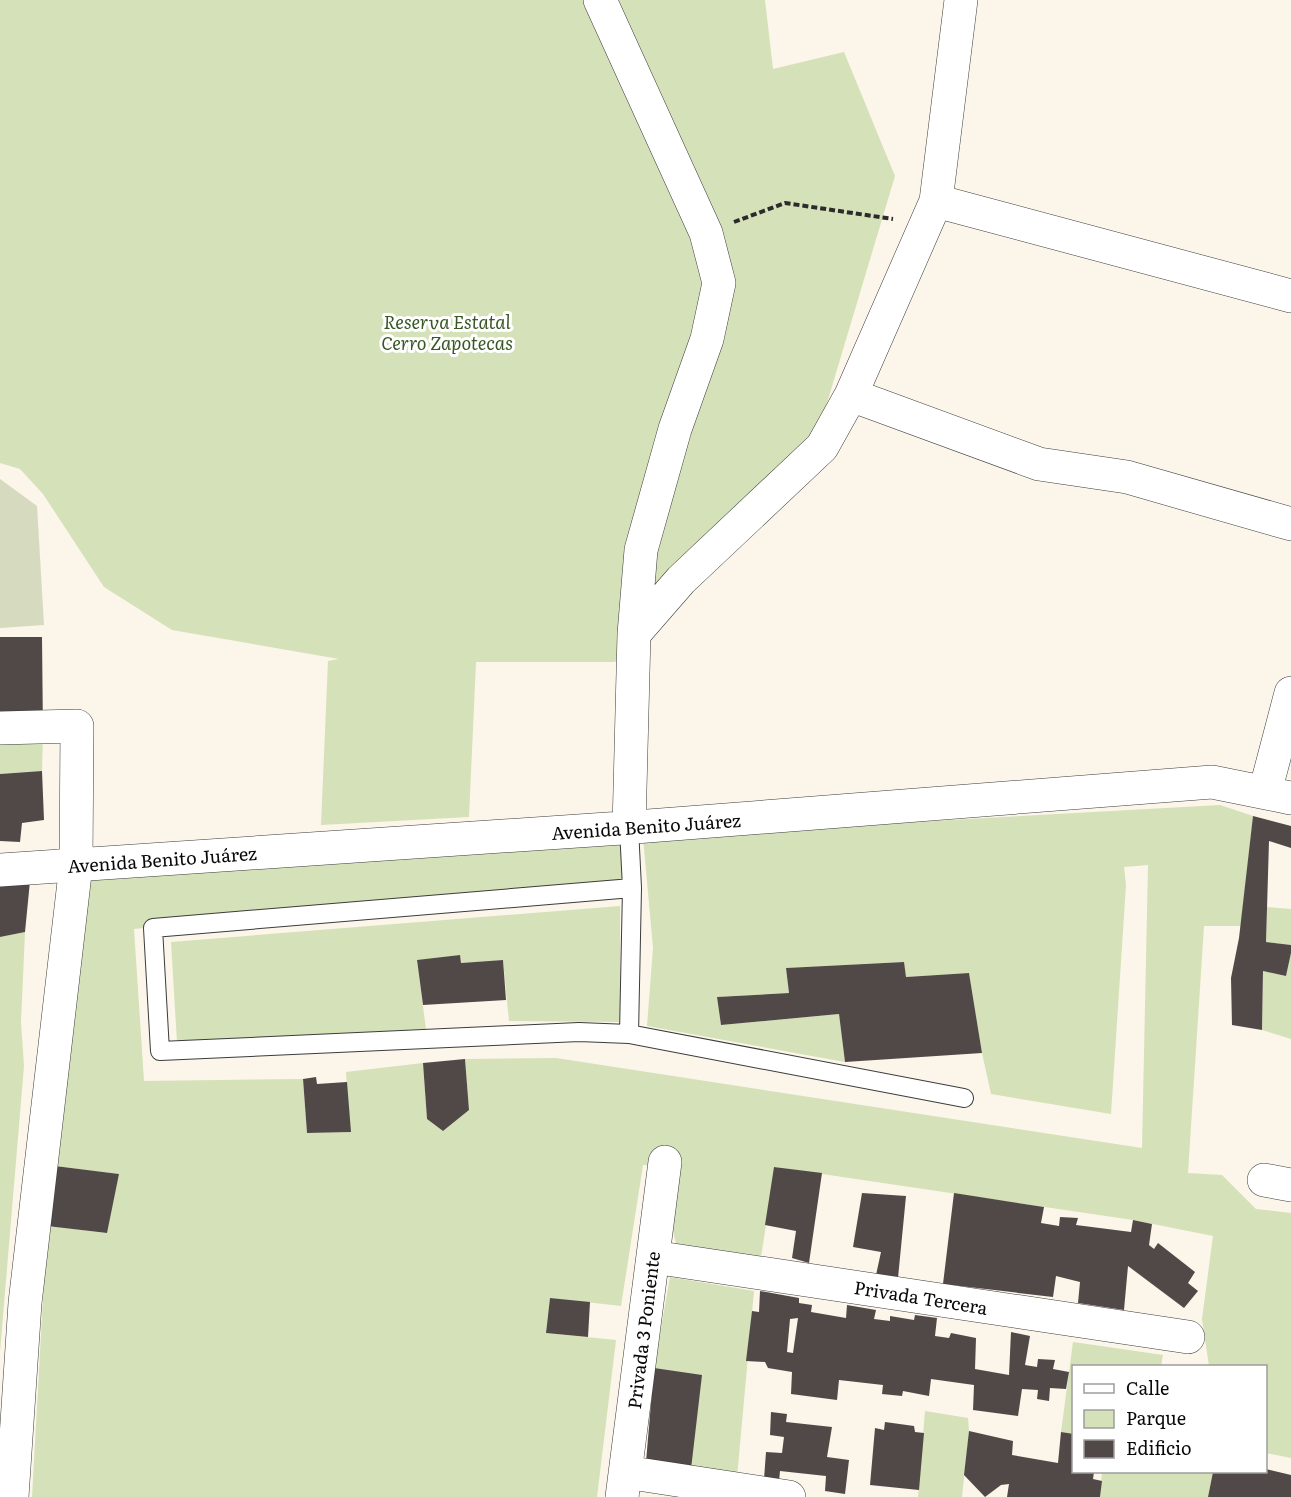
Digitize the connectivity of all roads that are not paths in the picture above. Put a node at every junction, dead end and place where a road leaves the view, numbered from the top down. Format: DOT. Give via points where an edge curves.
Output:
graph roads {
  1 [pos="600,0"];
  2 [pos="961,0"];
  3 [pos="931,213"];
  4 [pos="1291,296"];
  5 [pos="851,395"];
  6 [pos="1291,524"];
  7 [pos="634,634"];
  8 [pos="1291,693"];
  9 [pos="0,728"];
  10 [pos="1278,795"];
  11 [pos="629,828"];
  12 [pos="76,865"];
  13 [pos="0,870"];
  14 [pos="632,888"];
  15 [pos="629,1034"];
  16 [pos="964,1098"];
  17 [pos="665,1162"];
  18 [pos="653,1257"];
  19 [pos="13,1301"];
  20 [pos="1188,1337"];
  21 [pos="9,1480"];
  22 [pos="623,1485"];
  23 [pos="789,1497"];
  1 -- 7 [label="street" via="706,233 719,283 707,339 675,429 641,550"];
  2 -- 3 [label="street"];
  3 -- 4 [label="street"];
  3 -- 5 [label="street"];
  5 -- 6 [label="street" via="1039,464 1127,477"];
  5 -- 7 [label="street" via="822,447 681,580"];
  7 -- 11 [label="street"];
  8 -- 10 [label="street"];
  9 -- 12 [label="street" via="77,726"];
  10 -- 11 [label="street, Avenida Benito Juárez" via="1212,782"];
  11 -- 12 [label="street, Avenida Benito Juárez"];
  11 -- 14 [label="lane"];
  12 -- 13 [label="street, Avenida Benito Juárez"];
  12 -- 19 [label="street"];
  14 -- 15 [label="lane"];
  14 -- 15 [label="lane" via="153,928 160,1051 579,1032"];
  15 -- 16 [label="lane"];
  17 -- 18 [label="street, Privada 3 Poniente"];
  18 -- 20 [label="street, Privada Tercera"];
  18 -- 22 [label="street, Privada 3 Poniente"];
  19 -- 21 [label="street"];
  22 -- 23 [label="street"];
}
